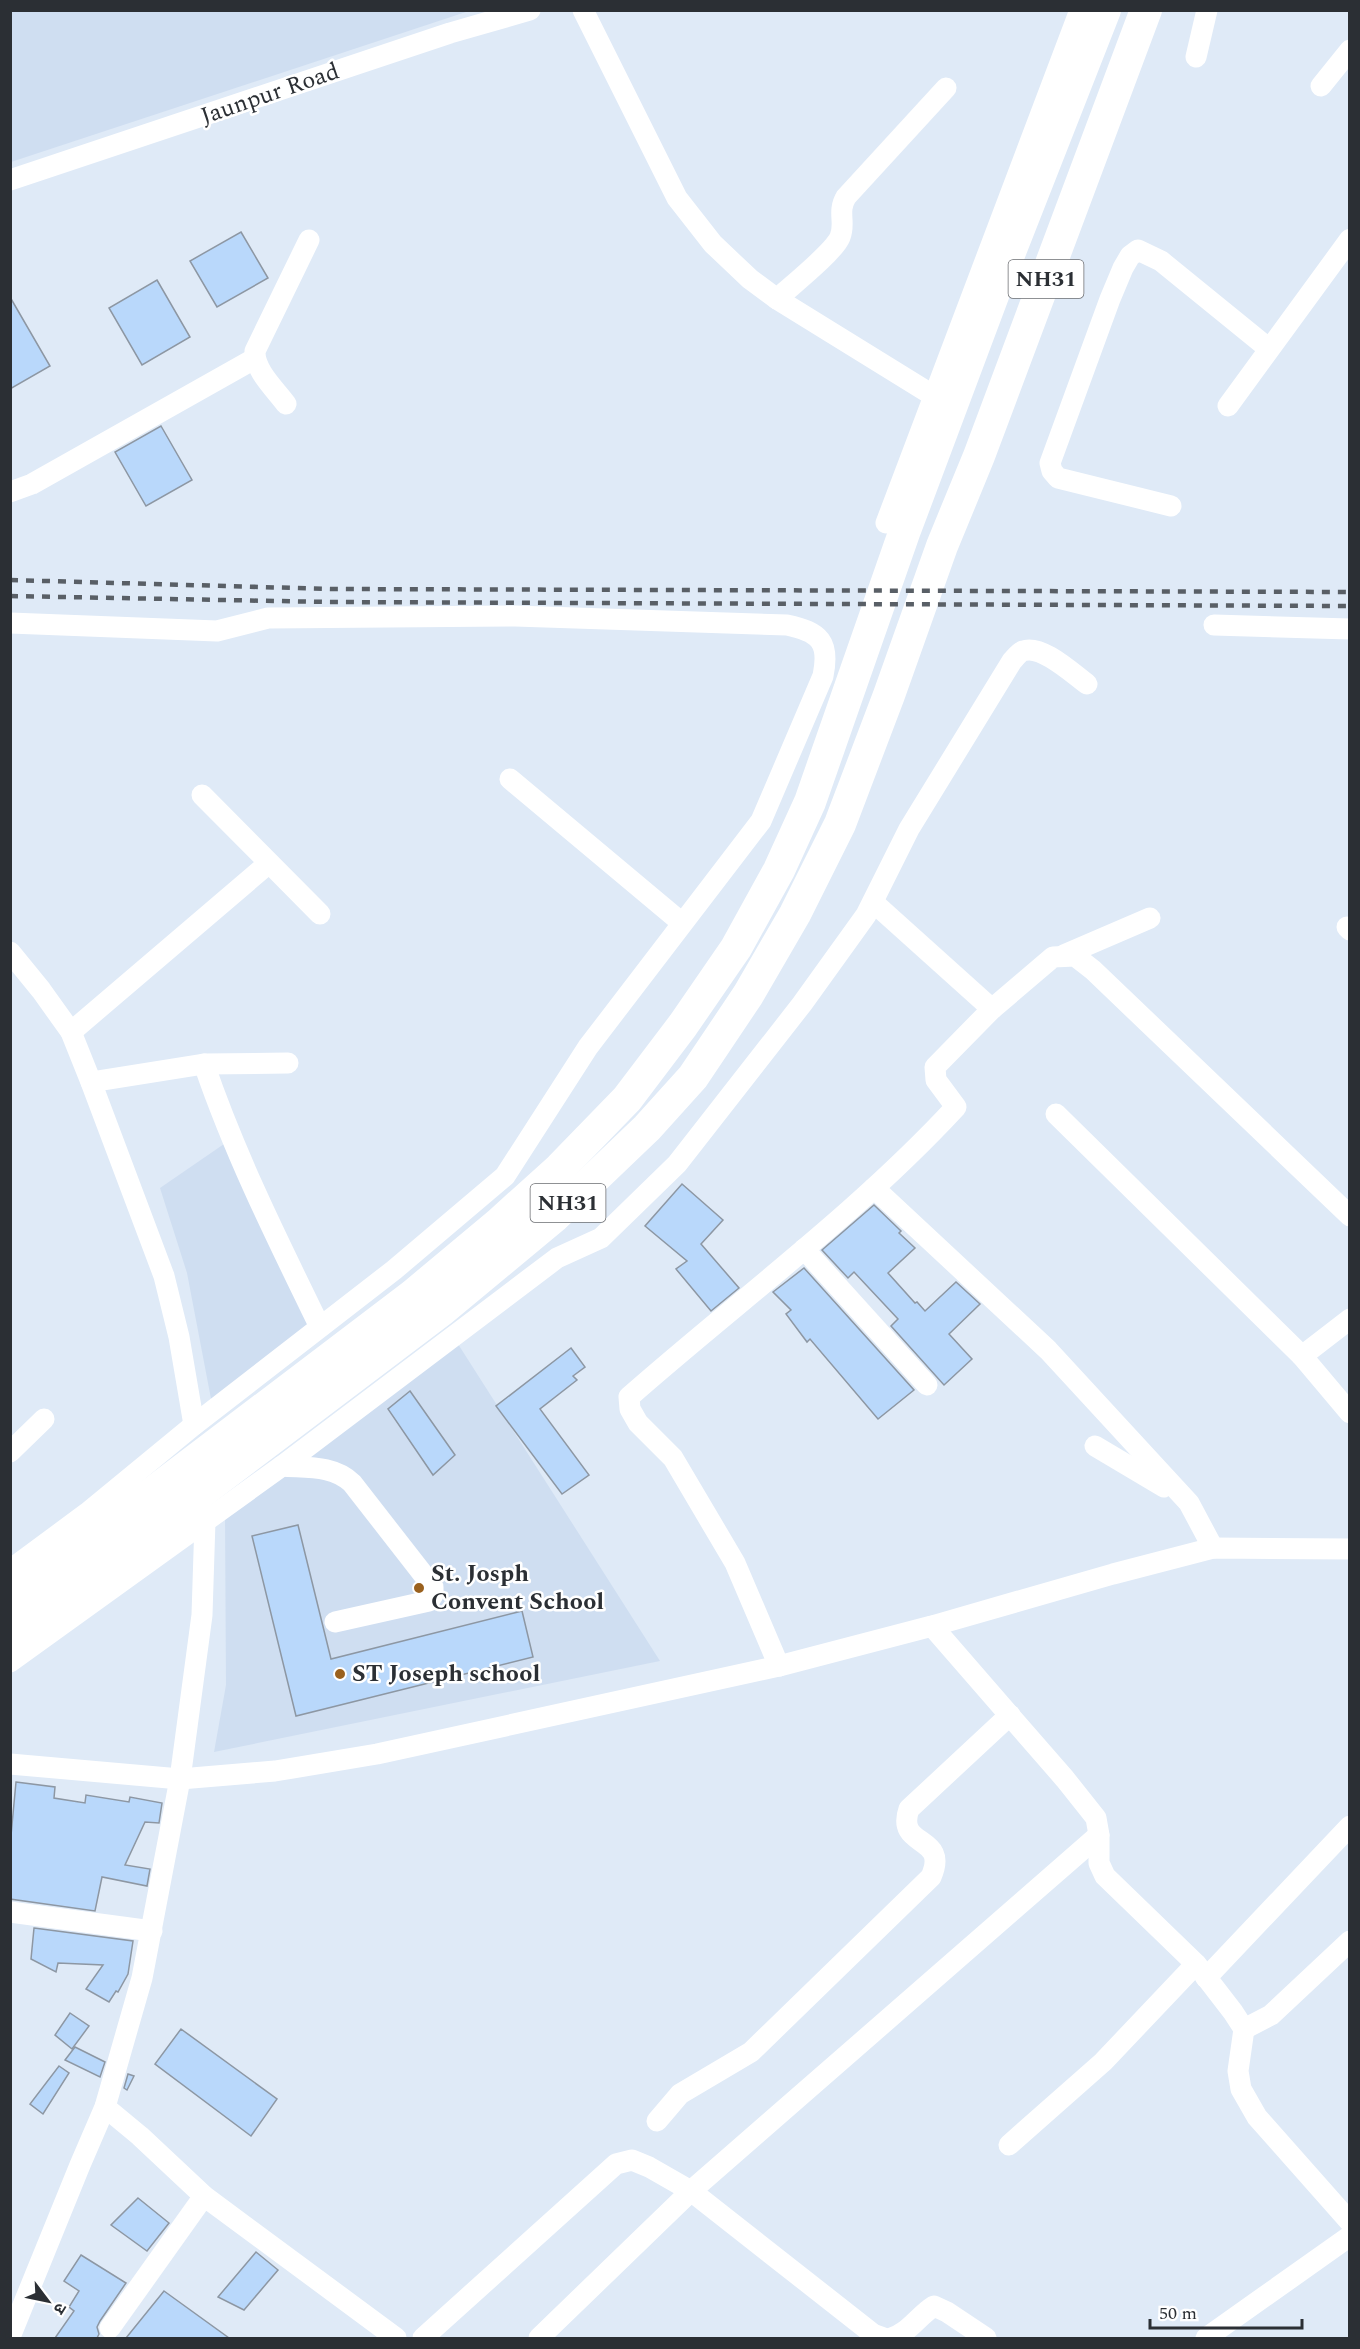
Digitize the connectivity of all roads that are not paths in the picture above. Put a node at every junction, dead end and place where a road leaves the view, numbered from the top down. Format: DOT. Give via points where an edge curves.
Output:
graph roads {
  1 [pos="583,10"];
  2 [pos="1080,10"];
  3 [pos="1105,10"];
  4 [pos="1146,10"];
  5 [pos="1208,10"];
  6 [pos="517,12"];
  7 [pos="1350,50"];
  8 [pos="1196,57"];
  9 [pos="1321,86"];
  10 [pos="946,88"];
  11 [pos="10,180"];
  12 [pos="1350,239"];
  13 [pos="309,240"];
  14 [pos="777,299"];
  15 [pos="1268,348"];
  16 [pos="254,359"];
  17 [pos="934,396"];
  18 [pos="286,404"];
  19 [pos="1228,406"];
  20 [pos="10,492"];
  21 [pos="1171,506"];
  22 [pos="895,528"];
  23 [pos="10,623"];
  24 [pos="1214,625"];
  25 [pos="1350,629"];
  26 [pos="1088,684"];
  27 [pos="510,779"];
  28 [pos="202,795"];
  29 [pos="269,863"];
  30 [pos="873,902"];
  31 [pos="320,914"];
  32 [pos="1150,918"];
  33 [pos="682,923"];
  34 [pos="10,952"];
  35 [pos="1064,955"];
  36 [pos="992,1009"];
  37 [pos="71,1032"];
  38 [pos="288,1063"];
  39 [pos="204,1064"];
  40 [pos="91,1083"];
  41 [pos="1056,1114"];
  42 [pos="874,1188"];
  43 [pos="1350,1216"];
  44 [pos="804,1249"];
  45 [pos="1350,1319"];
  46 [pos="320,1327"];
  47 [pos="1302,1356"];
  48 [pos="927,1385"];
  49 [pos="1350,1413"];
  50 [pos="44,1419"];
  51 [pos="194,1425"];
  52 [pos="1095,1446"];
  53 [pos="10,1452"];
  54 [pos="282,1466"];
  55 [pos="1189,1503"];
  56 [pos="205,1521"];
  57 [pos="1213,1548"];
  58 [pos="1350,1549"];
  59 [pos="79,1568"];
  60 [pos="10,1570"];
  61 [pos="10,1601"];
  62 [pos="336,1623"];
  63 [pos="932,1626"];
  64 [pos="10,1637"];
  65 [pos="10,1662"];
  66 [pos="779,1666"];
  67 [pos="1010,1715"];
  68 [pos="10,1764"];
  69 [pos="180,1779"];
  70 [pos="1350,1826"];
  71 [pos="1099,1835"];
  72 [pos="10,1912"];
  73 [pos="152,1931"];
  74 [pos="1350,1941"];
  75 [pos="1201,1971"];
  76 [pos="1244,2029"];
  77 [pos="105,2107"];
  78 [pos="657,2121"];
  79 [pos="1009,2145"];
  80 [pos="691,2191"];
  81 [pos="204,2196"];
  82 [pos="1350,2222"];
  83 [pos="1350,2236"];
  84 [pos="110,2328"];
  85 [pos="10,2337"];
  86 [pos="396,2338"];
  87 [pos="423,2338"];
  88 [pos="539,2338"];
  89 [pos="884,2338"];
  90 [pos="891,2338"];
  91 [pos="986,2338"];
  92 [pos="1206,2338"];
  1 -- 14 [label="street" via="677,198 713,244"];
  2 -- 17 [label="street"];
  3 -- 22 [label="highway, NH31" via="997,285"];
  4 -- 59 [label="highway, NH31" via="840,824 795,914 748,995 693,1077 554,1217 442,1310"];
  5 -- 8 [label="street"];
  6 -- 11 [label="street, Jaunpur Road"];
  7 -- 9 [label="street"];
  10 -- 14 [label="street" via="846,197 841,205 842,234 838,241"];
  12 -- 15 [label="street"];
  13 -- 16 [label="street"];
  14 -- 17 [label="street"];
  15 -- 19 [label="street"];
  15 -- 21 [label="street" via="1161,261 1138,250 1130,256 1110,299 1050,464 1058,477"];
  16 -- 18 [label="street"];
  16 -- 20 [label="street" via="32,484"];
  17 -- 22 [label="street"];
  22 -- 59 [label="highway, NH31" via="832,744 779,870 736,948 627,1099 498,1224"];
  23 -- 33 [label="street" via="217,631 268,618 515,616 802,628 816,635 823,645 827,657 824,676 761,821"];
  24 -- 25 [label="street"];
  26 -- 30 [label="street" via="1046,654 1022,651 1004,672 970,734 909,829"];
  27 -- 33 [label="street"];
  28 -- 29 [label="street"];
  29 -- 31 [label="street"];
  29 -- 37 [label="street"];
  30 -- 36 [label="street"];
  30 -- 54 [label="street" via="802,1004 677,1164 601,1238 557,1258"];
  32 -- 35 [label="street"];
  33 -- 46 [label="street" via="588,1047 506,1176"];
  34 -- 37 [label="street"];
  35 -- 36 [label="street" via="1053,957"];
  35 -- 43 [label="street" via="1075,956 1094,970"];
  36 -- 42 [label="street" via="935,1067 936,1080 956,1107"];
  37 -- 40 [label="street"];
  38 -- 39 [label="street"];
  39 -- 40 [label="street"];
  39 -- 46 [label="street" via="234,1146"];
  40 -- 51 [label="street" via="164,1276"];
  41 -- 47 [label="street"];
  42 -- 44 [label="street"];
  42 -- 55 [label="street" via="1048,1350"];
  44 -- 48 [label="street"];
  44 -- 66 [label="street" via="629,1397 638,1423 673,1458 735,1563"];
  45 -- 47 [label="street"];
  46 -- 51 [label="street"];
  47 -- 49 [label="street"];
  50 -- 53 [label="street"];
  51 -- 60 [label="street"];
  52 -- 55 [label="street"];
  54 -- 56 [label="street"];
  54 -- 62 [label="street" via="343,1474 433,1587 429,1601"];
  55 -- 57 [label="street"];
  56 -- 65 [label="street"];
  56 -- 69 [label="street" via="202,1615"];
  57 -- 58 [label="street"];
  57 -- 63 [label="street"];
  59 -- 61 [label="highway, NH31"];
  59 -- 64 [label="highway, NH31"];
  63 -- 66 [label="street"];
  63 -- 67 [label="street"];
  66 -- 69 [label="street" via="377,1754 275,1771"];
  67 -- 71 [label="street" via="1096,1818"];
  67 -- 78 [label="street" via="909,1809 905,1820 908,1830 933,1852 936,1864 931,1877 751,2052 680,2094"];
  68 -- 69 [label="street"];
  69 -- 73 [label="street"];
  70 -- 75 [label="street"];
  71 -- 75 [label="street" via="1099,1863 1105,1876"];
  71 -- 80 [label="street"];
  72 -- 73 [label="street"];
  73 -- 77 [label="street"];
  74 -- 76 [label="street" via="1271,2015"];
  75 -- 76 [label="street"];
  75 -- 79 [label="street"];
  76 -- 82 [label="street" via="1238,2071 1241,2089 1257,2117"];
  77 -- 81 [label="street"];
  77 -- 85 [label="street"];
  80 -- 87 [label="street" via="632,2160 616,2164"];
  80 -- 88 [label="street"];
  80 -- 89 [label="street" via="873,2334"];
  81 -- 84 [label="street"];
  81 -- 86 [label="street"];
  83 -- 92 [label="street"];
  90 -- 91 [label="street" via="902,2335 934,2306"];
}
